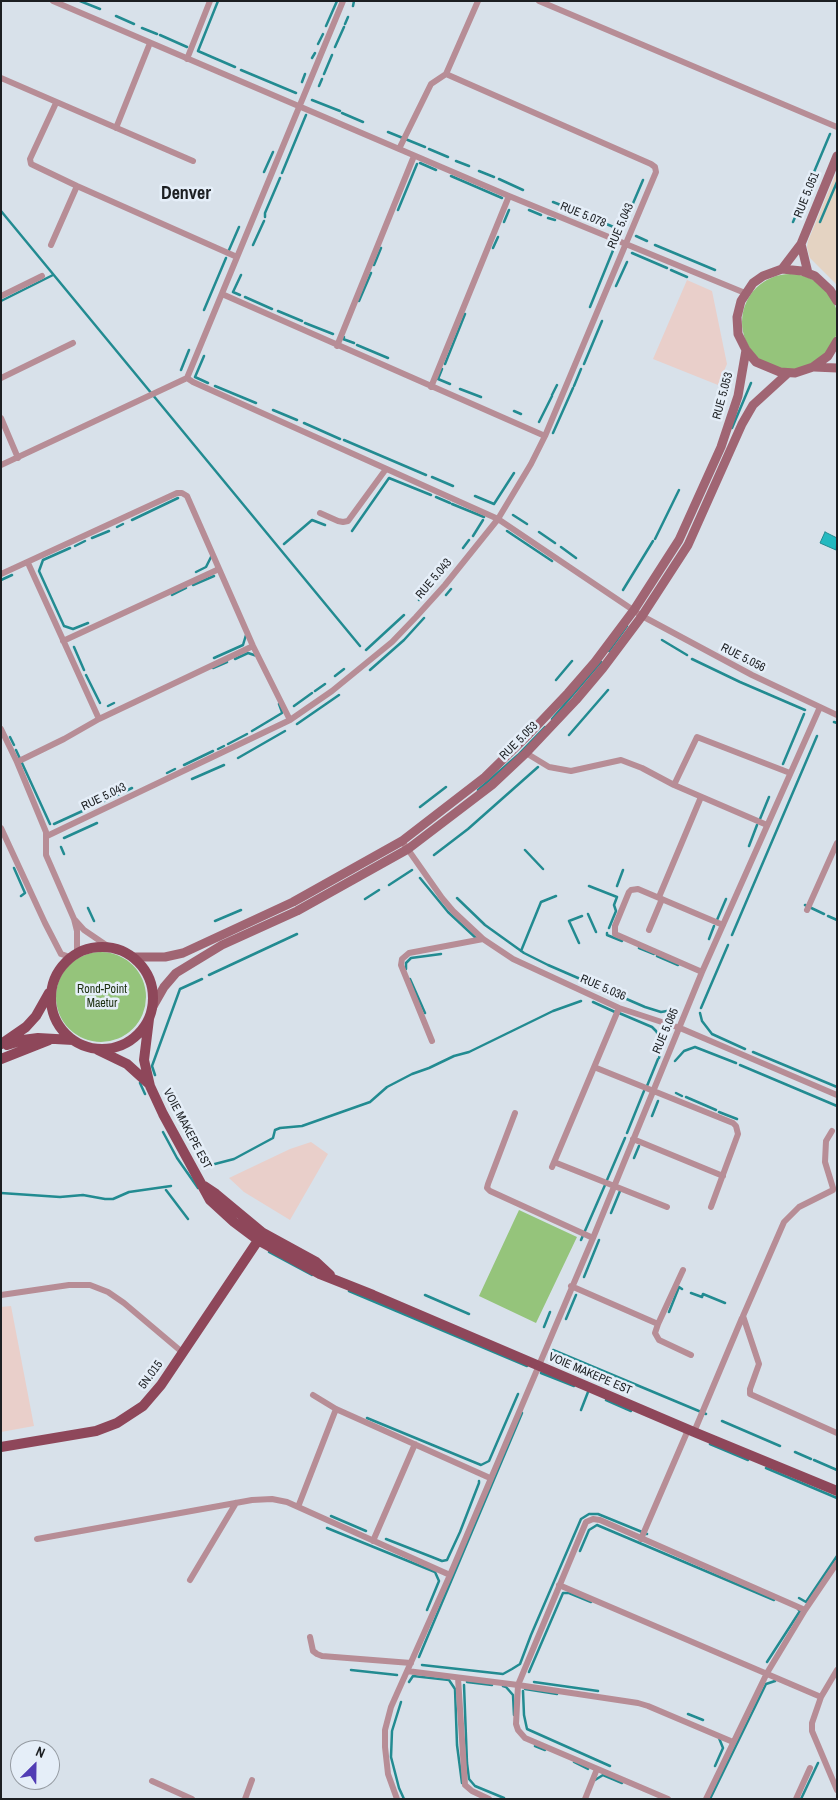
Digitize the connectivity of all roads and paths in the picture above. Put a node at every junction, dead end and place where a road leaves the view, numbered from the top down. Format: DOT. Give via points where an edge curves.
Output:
graph roads {
  1 [pos="53,1"];
  2 [pos="210,1"];
  3 [pos="343,1"];
  4 [pos="478,1"];
  5 [pos="539,1"];
  6 [pos="150,43"];
  7 [pos="187,58"];
  8 [pos="446,74"];
  9 [pos="1,78"];
  10 [pos="56,103"];
  11 [pos="299,106"];
  12 [pos="837,127"];
  13 [pos="116,128"];
  14 [pos="399,149"];
  15 [pos="414,156"];
  16 [pos="837,156"];
  17 [pos="193,161"];
  18 [pos="77,186"];
  19 [pos="509,196"];
  20 [pos="626,244"];
  21 [pos="801,244"];
  22 [pos="51,245"];
  23 [pos="237,257"];
  24 [pos="782,269"];
  25 [pos="808,273"];
  26 [pos="42,276"];
  27 [pos="745,293"];
  28 [pos="222,294"];
  29 [pos="1,296"];
  30 [pos="837,301"];
  31 [pos="837,341"];
  32 [pos="73,343"];
  33 [pos="338,346"];
  34 [pos="746,350"];
  35 [pos="814,367"];
  36 [pos="837,368"];
  37 [pos="788,373"];
  38 [pos="1,378"];
  39 [pos="187,378"];
  40 [pos="431,387"];
  41 [pos="1,418"];
  42 [pos="545,436"];
  43 [pos="18,458"];
  44 [pos="1,465"];
  45 [pos="386,469"];
  46 [pos="320,513"];
  47 [pos="498,519"];
  48 [pos="28,563"];
  49 [pos="219,569"];
  50 [pos="1,574"];
  51 [pos="634,610"];
  52 [pos="642,616"];
  53 [pos="63,641"];
  54 [pos="253,646"];
  55 [pos="820,707"];
  56 [pos="837,715"];
  57 [pos="99,719"];
  58 [pos="290,720"];
  59 [pos="1,729"];
  60 [pos="526,753"];
  61 [pos="17,762"];
  62 [pos="790,774"];
  63 [pos="674,785"];
  64 [pos="700,797"];
  65 [pos="767,825"];
  66 [pos="1,828"];
  67 [pos="47,836"];
  68 [pos="402,841"];
  69 [pos="837,843"];
  70 [pos="408,849"];
  71 [pos="660,898"];
  72 [pos="807,910"];
  73 [pos="74,919"];
  74 [pos="723,925"];
  75 [pos="649,930"];
  76 [pos="483,939"];
  77 [pos="109,947"];
  78 [pos="73,955"];
  79 [pos="133,957"];
  80 [pos="702,972"];
  81 [pos="51,988"];
  82 [pos="620,1008"];
  83 [pos="151,1014"];
  84 [pos="680,1028"];
  85 [pos="55,1038"];
  86 [pos="73,1040"];
  87 [pos="432,1041"];
  88 [pos="1,1045"];
  89 [pos="91,1048"];
  90 [pos="1,1059"];
  91 [pos="594,1067"];
  92 [pos="150,1086"];
  93 [pos="652,1091"];
  94 [pos="837,1095"];
  95 [pos="515,1113"];
  96 [pos="832,1131"];
  97 [pos="633,1139"];
  98 [pos="723,1176"];
  99 [pos="614,1186"];
  100 [pos="667,1207"];
  101 [pos="712,1207"];
  102 [pos="260,1237"];
  103 [pos="593,1238"];
  104 [pos="683,1270"];
  105 [pos="571,1286"];
  106 [pos="1,1295"];
  107 [pos="743,1316"];
  108 [pos="658,1324"];
  109 [pos="182,1352"];
  110 [pos="691,1355"];
  111 [pos="538,1365"];
  112 [pos="313,1395"];
  113 [pos="336,1409"];
  114 [pos="691,1431"];
  115 [pos="837,1433"];
  116 [pos="415,1444"];
  117 [pos="1,1447"];
  118 [pos="490,1478"];
  119 [pos="837,1491"];
  120 [pos="236,1504"];
  121 [pos="298,1507"];
  122 [pos="37,1538"];
  123 [pos="641,1539"];
  124 [pos="373,1541"];
  125 [pos="837,1563"];
  126 [pos="450,1575"];
  127 [pos="190,1580"];
  128 [pos="559,1585"];
  129 [pos="805,1610"];
  130 [pos="310,1637"];
  131 [pos="411,1663"];
  132 [pos="837,1670"];
  133 [pos="407,1671"];
  134 [pos="767,1673"];
  135 [pos="458,1678"];
  136 [pos="518,1685"];
  137 [pos="821,1698"];
  138 [pos="733,1742"];
  139 [pos="810,1768"];
  140 [pos="597,1769"];
  141 [pos="252,1780"];
  142 [pos="152,1781"];
  143 [pos="837,1790"];
  144 [pos="192,1799"];
  145 [pos="245,1799"];
  146 [pos="398,1799"];
  147 [pos="490,1799"];
  148 [pos="585,1799"];
  149 [pos="668,1799"];
  150 [pos="706,1799"];
  151 [pos="796,1799"];
  1 -- 6 [label="street, RUE 5.078"];
  2 -- 7 [label="street"];
  3 -- 11 [label="street"];
  4 -- 8 [label="street"];
  5 -- 12 [label="street"];
  6 -- 7 [label="street, RUE 5.078"];
  6 -- 13 [label="street"];
  7 -- 11 [label="street, RUE 5.078"];
  8 -- 14 [label="street" via="431,84"];
  8 -- 20 [label="street, RUE 5.043" via="655,167 656,172"];
  9 -- 10 [label="street"];
  10 -- 13 [label="street"];
  10 -- 18 [label="street" via="30,159 31,164"];
  11 -- 14 [label="street, RUE 5.078"];
  11 -- 23 [label="street"];
  13 -- 17 [label="street"];
  14 -- 15 [label="street, RUE 5.078"];
  15 -- 19 [label="street, RUE 5.078"];
  15 -- 33 [label="street"];
  16 -- 21 [label="main road, RUE 5.051"];
  18 -- 22 [label="street"];
  18 -- 23 [label="street"];
  19 -- 20 [label="street, RUE 5.078"];
  19 -- 40 [label="street"];
  20 -- 27 [label="street, RUE 5.078"];
  20 -- 42 [label="street, RUE 5.043"];
  21 -- 24 [label="main road, RUE 5.051"];
  21 -- 25 [label="main road"];
  23 -- 28 [label="street"];
  24 -- 25 [label="main road"];
  24 -- 27 [label="main road" via="763,276"];
  25 -- 30 [label="main road" via="826,285"];
  26 -- 29 [label="street"];
  27 -- 34 [label="main road" via="737,317 738,334"];
  28 -- 33 [label="street"];
  28 -- 39 [label="street"];
  31 -- 35 [label="main road" via="828,356"];
  32 -- 38 [label="street"];
  33 -- 40 [label="street"];
  34 -- 37 [label="main road" via="765,367"];
  34 -- 51 [label="main road, RUE 5.053" via="738,396 721,447 679,540"];
  35 -- 36 [label="main road"];
  35 -- 37 [label="main road"];
  37 -- 52 [label="main road, RUE 5.053" via="753,404 688,545"];
  39 -- 43 [label="street"];
  39 -- 45 [label="street, RUE 5.056"];
  40 -- 42 [label="street"];
  41 -- 43 [label="street"];
  42 -- 47 [label="street, RUE 5.043"];
  43 -- 44 [label="street"];
  45 -- 46 [label="street" via="348,521 338,522"];
  45 -- 47 [label="street, RUE 5.056"];
  47 -- 51 [label="street, RUE 5.056"];
  47 -- 58 [label="street, RUE 5.043" via="445,585 392,642"];
  48 -- 49 [label="street" via="182,493 187,496"];
  48 -- 50 [label="street"];
  48 -- 53 [label="street"];
  49 -- 53 [label="street"];
  49 -- 54 [label="street"];
  51 -- 52 [label="street, RUE 5.056"];
  51 -- 68 [label="main road, RUE 5.053" via="590,668 529,734 485,777"];
  52 -- 55 [label="street, RUE 5.056" via="708,653"];
  52 -- 60 [label="main road, RUE 5.053" via="576,700"];
  53 -- 57 [label="street"];
  54 -- 57 [label="street"];
  54 -- 58 [label="street"];
  55 -- 56 [label="street, RUE 5.056"];
  55 -- 62 [label="street, RUE 5.085"];
  57 -- 61 [label="street"];
  58 -- 67 [label="street, RUE 5.043"];
  59 -- 61 [label="street"];
  60 -- 63 [label="street" via="549,767 571,771 621,760"];
  60 -- 70 [label="main road, RUE 5.053" via="492,785"];
  61 -- 67 [label="street"];
  62 -- 63 [label="street" via="697,736"];
  62 -- 65 [label="street, RUE 5.085"];
  63 -- 64 [label="street"];
  64 -- 65 [label="street"];
  64 -- 71 [label="street"];
  65 -- 74 [label="street, RUE 5.085"];
  66 -- 78 [label="street" via="60,954"];
  67 -- 73 [label="street" via="46,855"];
  68 -- 70 [label="street, RUE 5.036"];
  68 -- 79 [label="main road, RUE 5.053" via="293,902 200,946 165,957"];
  69 -- 72 [label="street"];
  70 -- 76 [label="street, RUE 5.036" via="442,898"];
  70 -- 83 [label="main road, RUE 5.053" via="297,911 222,945 188,965 164,987"];
  71 -- 74 [label="street"];
  71 -- 75 [label="street"];
  71 -- 80 [label="street" via="638,889 629,892 615,926 615,934"];
  73 -- 77 [label="street"];
  73 -- 78 [label="street" via="77,936"];
  74 -- 80 [label="street, RUE 5.085"];
  76 -- 82 [label="street, RUE 5.036" via="513,959"];
  76 -- 87 [label="street" via="409,953 402,959 401,965"];
  77 -- 78 [label="main road" via="92,947"];
  77 -- 79 [label="main road"];
  78 -- 81 [label="main road" via="61,966"];
  79 -- 83 [label="main road" via="150,980 153,994"];
  80 -- 84 [label="street, RUE 5.085"];
  81 -- 86 [label="main road" via="54,1017"];
  81 -- 88 [label="main road" via="36,1016"];
  82 -- 84 [label="street, RUE 5.036"];
  82 -- 91 [label="street"];
  83 -- 89 [label="main road" via="139,1033 125,1044 108,1049"];
  83 -- 92 [label="main road" via="144,1060"];
  84 -- 93 [label="street, RUE 5.085"];
  84 -- 94 [label="street, RUE 5.036"];
  85 -- 86 [label="main road"];
  85 -- 88 [label="main road"];
  85 -- 90 [label="main road"];
  86 -- 89 [label="main road"];
  89 -- 92 [label="main road" via="128,1064"];
  91 -- 93 [label="street"];
  91 -- 99 [label="street" via="553,1164"];
  92 -- 102 [label="main road, VOIE MAKEPE EST" via="203,1185"];
  93 -- 97 [label="street, RUE 5.085"];
  93 -- 98 [label="street" via="736,1126 738,1134"];
  95 -- 103 [label="street" via="488,1188"];
  96 -- 107 [label="street" via="826,1141 825,1162 833,1188 799,1207 784,1222"];
  97 -- 98 [label="street"];
  97 -- 99 [label="street, RUE 5.085"];
  98 -- 101 [label="street"];
  99 -- 100 [label="street"];
  99 -- 103 [label="street, RUE 5.085"];
  102 -- 109 [label="main road, 5N.015"];
  102 -- 111 [label="main road, VOIE MAKEPE EST" via="316,1262 334,1279"];
  103 -- 105 [label="street, RUE 5.085"];
  104 -- 108 [label="street"];
  105 -- 108 [label="street"];
  105 -- 111 [label="street, RUE 5.085"];
  106 -- 109 [label="street" via="90,1285 124,1303"];
  107 -- 114 [label="street"];
  107 -- 115 [label="street" via="759,1364 750,1394"];
  108 -- 110 [label="street" via="655,1333 659,1340"];
  109 -- 117 [label="main road, 5N.015" via="152,1396 117,1423 84,1434"];
  111 -- 114 [label="main road, VOIE MAKEPE EST"];
  111 -- 118 [label="street, RUE 5.085"];
  112 -- 113 [label="street"];
  113 -- 116 [label="street"];
  113 -- 121 [label="street"];
  114 -- 119 [label="main road, VOIE MAKEPE EST"];
  114 -- 123 [label="street"];
  116 -- 118 [label="street"];
  116 -- 124 [label="street"];
  118 -- 126 [label="street, RUE 5.085"];
  120 -- 121 [label="street" via="272,1499"];
  120 -- 122 [label="street"];
  120 -- 127 [label="street"];
  121 -- 124 [label="street"];
  123 -- 128 [label="street" via="600,1520 586,1522"];
  123 -- 129 [label="street"];
  124 -- 126 [label="street"];
  125 -- 129 [label="street"];
  126 -- 131 [label="street, RUE 5.085"];
  128 -- 134 [label="street"];
  128 -- 136 [label="street"];
  129 -- 134 [label="street"];
  130 -- 131 [label="street" via="313,1651 322,1656"];
  131 -- 133 [label="street, RUE 5.085"];
  132 -- 137 [label="street"];
  133 -- 135 [label="street"];
  133 -- 146 [label="street, RUE 5.085" via="385,1730 388,1774"];
  134 -- 137 [label="street"];
  134 -- 138 [label="street"];
  135 -- 136 [label="street"];
  135 -- 147 [label="street" via="466,1785"];
  136 -- 138 [label="street" via="643,1704"];
  136 -- 140 [label="street" via="516,1724 521,1734"];
  137 -- 143 [label="street" via="812,1731"];
  138 -- 150 [label="street"];
  139 -- 151 [label="street"];
  140 -- 148 [label="street"];
  140 -- 149 [label="street"];
  141 -- 145 [label="street"];
  142 -- 144 [label="street"];
}
